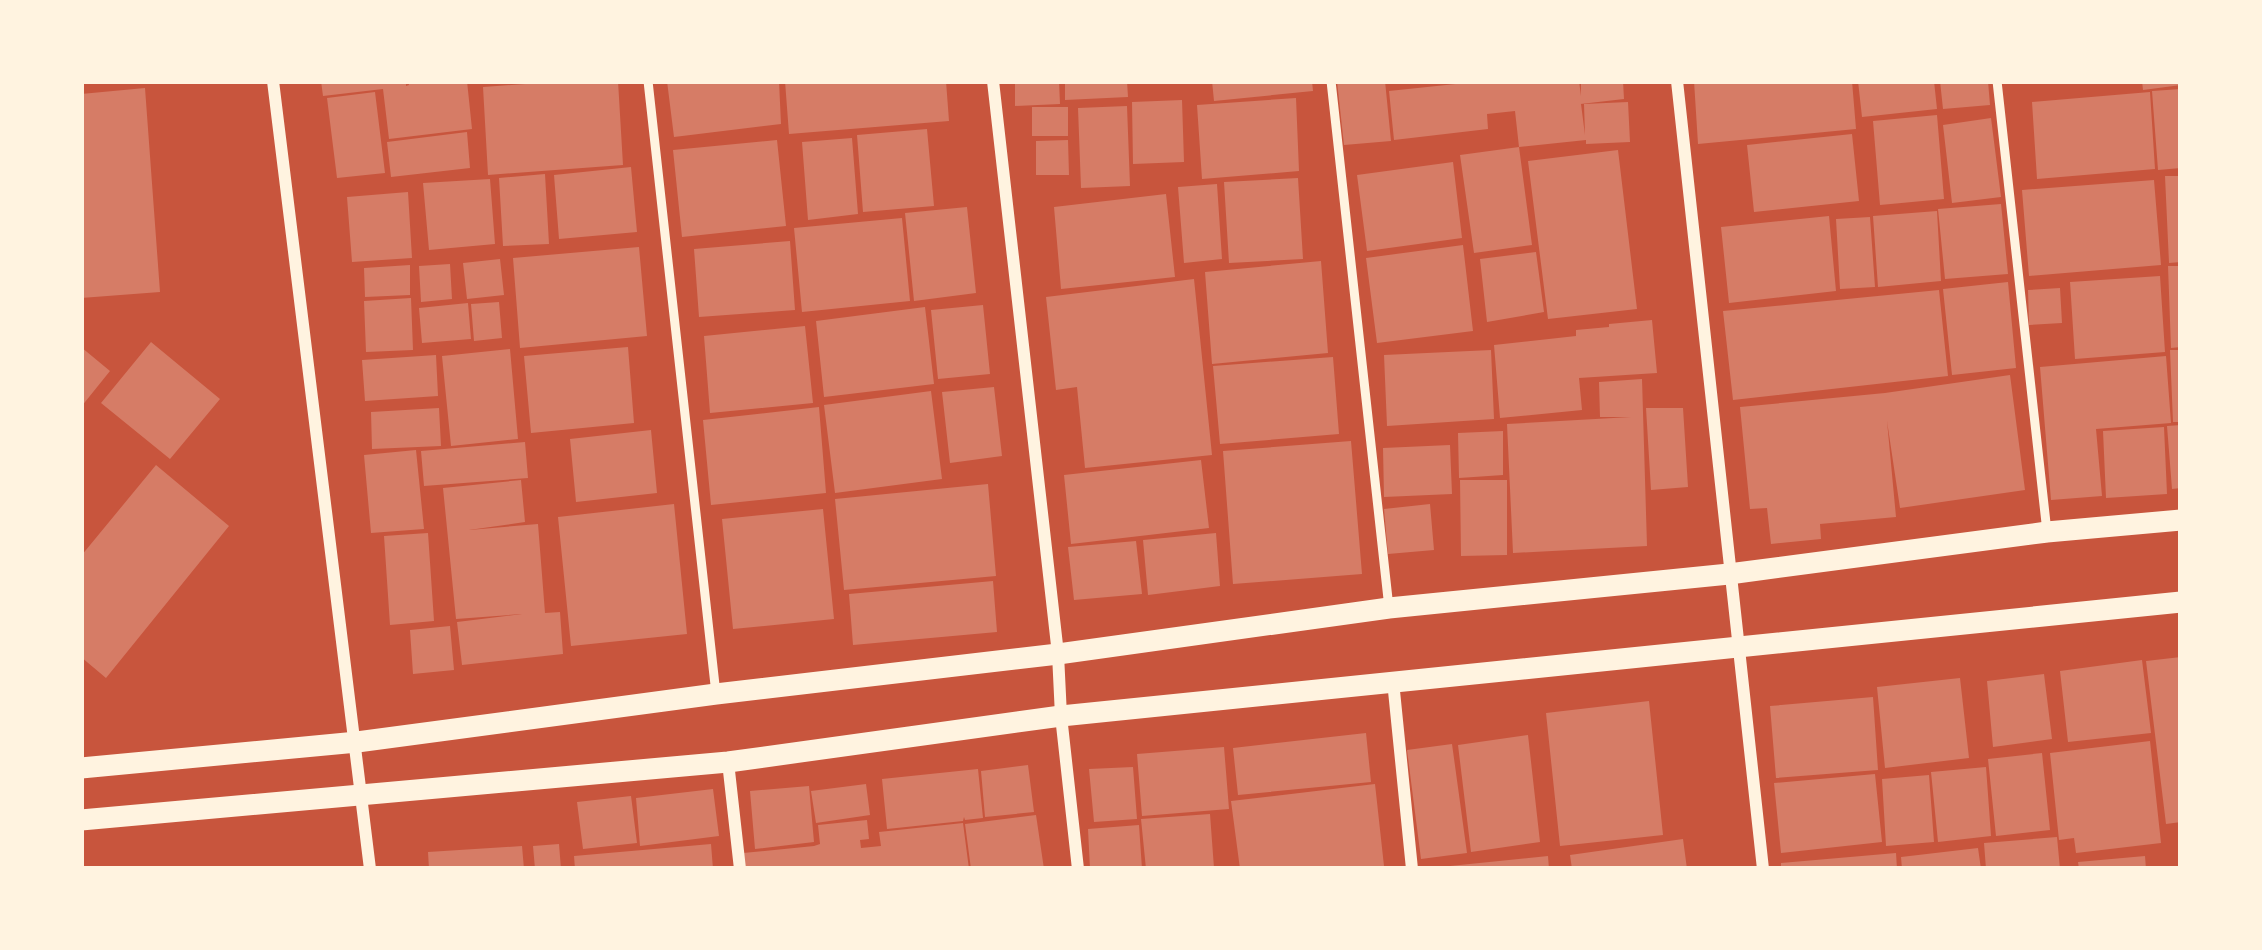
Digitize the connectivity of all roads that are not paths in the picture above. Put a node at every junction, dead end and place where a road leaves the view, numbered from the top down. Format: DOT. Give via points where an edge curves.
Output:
graph roads {
  1 [pos="273,81"];
  2 [pos="648,81"];
  3 [pos="993,81"];
  4 [pos="1331,81"];
  5 [pos="1677,81"];
  6 [pos="1997,81"];
  7 [pos="2181,520"];
  8 [pos="2047,532"];
  9 [pos="1730,574"];
  10 [pos="2181,602"];
  11 [pos="1389,608"];
  12 [pos="1740,647"];
  13 [pos="1058,654"];
  14 [pos="1394,681"];
  15 [pos="716,694"];
  16 [pos="1061,716"];
  17 [pos="357,742"];
  18 [pos="728,762"];
  19 [pos="81,769"];
  20 [pos="363,796"];
  21 [pos="81,820"];
  22 [pos="370,869"];
  23 [pos="740,869"];
  24 [pos="1078,869"];
  25 [pos="1412,869"];
  26 [pos="1763,869"];
  1 -- 17 [label="street"];
  2 -- 15 [label="lane"];
  3 -- 13 [label="street"];
  4 -- 11 [label="lane"];
  5 -- 9 [label="street"];
  6 -- 8 [label="lane"];
  7 -- 8 [label="street"];
  8 -- 9 [label="street"];
  9 -- 11 [label="street"];
  9 -- 12 [label="street"];
  10 -- 12 [label="street"];
  11 -- 13 [label="street"];
  12 -- 14 [label="street"];
  12 -- 26 [label="street"];
  13 -- 15 [label="street"];
  13 -- 16 [label="street"];
  14 -- 16 [label="street"];
  14 -- 25 [label="street"];
  15 -- 17 [label="street"];
  16 -- 18 [label="street"];
  16 -- 24 [label="street"];
  17 -- 19 [label="street"];
  17 -- 20 [label="street"];
  18 -- 20 [label="street"];
  18 -- 23 [label="street"];
  20 -- 21 [label="street"];
  20 -- 22 [label="street"];
}
